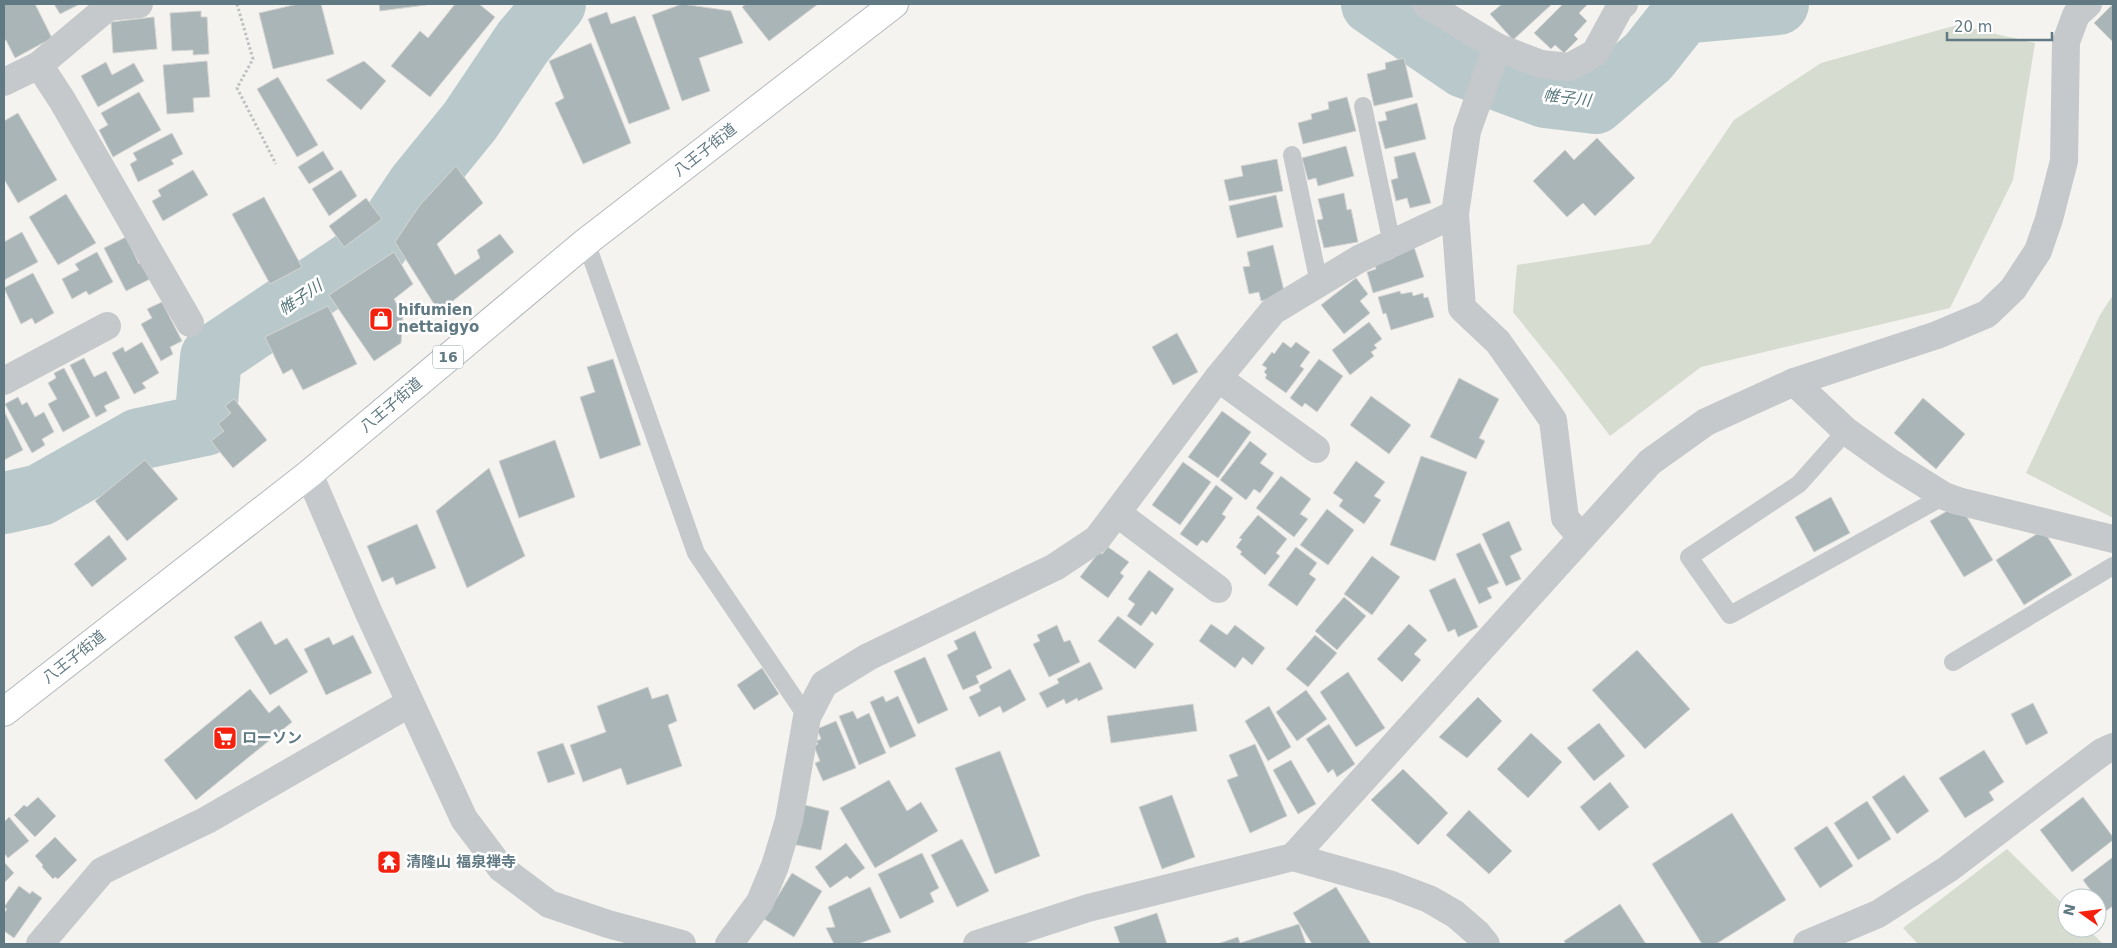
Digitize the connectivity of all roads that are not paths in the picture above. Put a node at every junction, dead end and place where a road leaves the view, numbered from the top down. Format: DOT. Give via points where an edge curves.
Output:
graph roads {
  1 [pos="138,4"];
  2 [pos="894,4"];
  3 [pos="1426,4"];
  4 [pos="1624,4"];
  5 [pos="2088,4"];
  6 [pos="108,5"];
  7 [pos="1494,55"];
  8 [pos="39,65"];
  9 [pos="4,82"];
  10 [pos="1363,106"];
  11 [pos="1292,155"];
  12 [pos="1455,214"];
  13 [pos="586,242"];
  14 [pos="1392,244"];
  15 [pos="1319,283"];
  16 [pos="190,323"];
  17 [pos="107,326"];
  18 [pos="1218,378"];
  19 [pos="4,381"];
  20 [pos="1794,382"];
  21 [pos="1846,431"];
  22 [pos="1316,449"];
  23 [pos="309,474"];
  24 [pos="1944,496"];
  25 [pos="1117,513"];
  26 [pos="1581,537"];
  27 [pos="2113,539"];
  28 [pos="2113,566"];
  29 [pos="1218,589"];
  30 [pos="1953,662"];
  31 [pos="410,703"];
  32 [pos="4,712"];
  33 [pos="807,717"];
  34 [pos="2113,747"];
  35 [pos="1293,857"];
  36 [pos="40,944"];
  37 [pos="682,944"];
  38 [pos="730,944"];
  39 [pos="977,944"];
  40 [pos="1486,944"];
  41 [pos="1807,944"];
  1 -- 6 [label="street"];
  2 -- 13 [label="highway, 八王子街道 / 16"];
  3 -- 7 [label="street"];
  4 -- 7 [label="street" via="1595,53 1569,67"];
  5 -- 20 [label="street" via="2076,15 2066,42 2064,161 2051,211 2038,251 2013,289 1987,314 1978,318 1937,335"];
  6 -- 8 [label="street"];
  7 -- 12 [label="street" via="1467,131"];
  8 -- 9 [label="street"];
  8 -- 16 [label="street"];
  10 -- 14 [label="lane"];
  11 -- 15 [label="lane"];
  12 -- 14 [label="street"];
  12 -- 26 [label="street" via="1462,308 1498,342 1553,420 1565,518"];
  13 -- 23 [label="highway, 八王子街道 / 16"];
  13 -- 33 [label="lane" via="696,553"];
  14 -- 15 [label="street"];
  15 -- 18 [label="street" via="1273,311"];
  17 -- 19 [label="street"];
  18 -- 22 [label="street"];
  18 -- 25 [label="street"];
  20 -- 21 [label="street"];
  20 -- 26 [label="street" via="1706,422 1650,462"];
  21 -- 24 [label="street"];
  21 -- 24 [label="lane" via="1799,484 1689,557 1730,615"];
  23 -- 31 [label="street"];
  23 -- 32 [label="highway, 八王子街道 / 16"];
  24 -- 27 [label="street"];
  25 -- 29 [label="street"];
  25 -- 33 [label="street" via="1097,539 1055,567 868,657 824,684"];
  26 -- 35 [label="street"];
  28 -- 30 [label="lane"];
  31 -- 36 [label="street" via="207,820 102,871"];
  31 -- 37 [label="street" via="464,819 501,868 549,904"];
  33 -- 38 [label="street" via="789,820 775,866 760,902"];
  34 -- 41 [label="street" via="1894,904"];
  35 -- 39 [label="street" via="1088,908"];
  35 -- 40 [label="street" via="1429,899 1455,914"];
}
